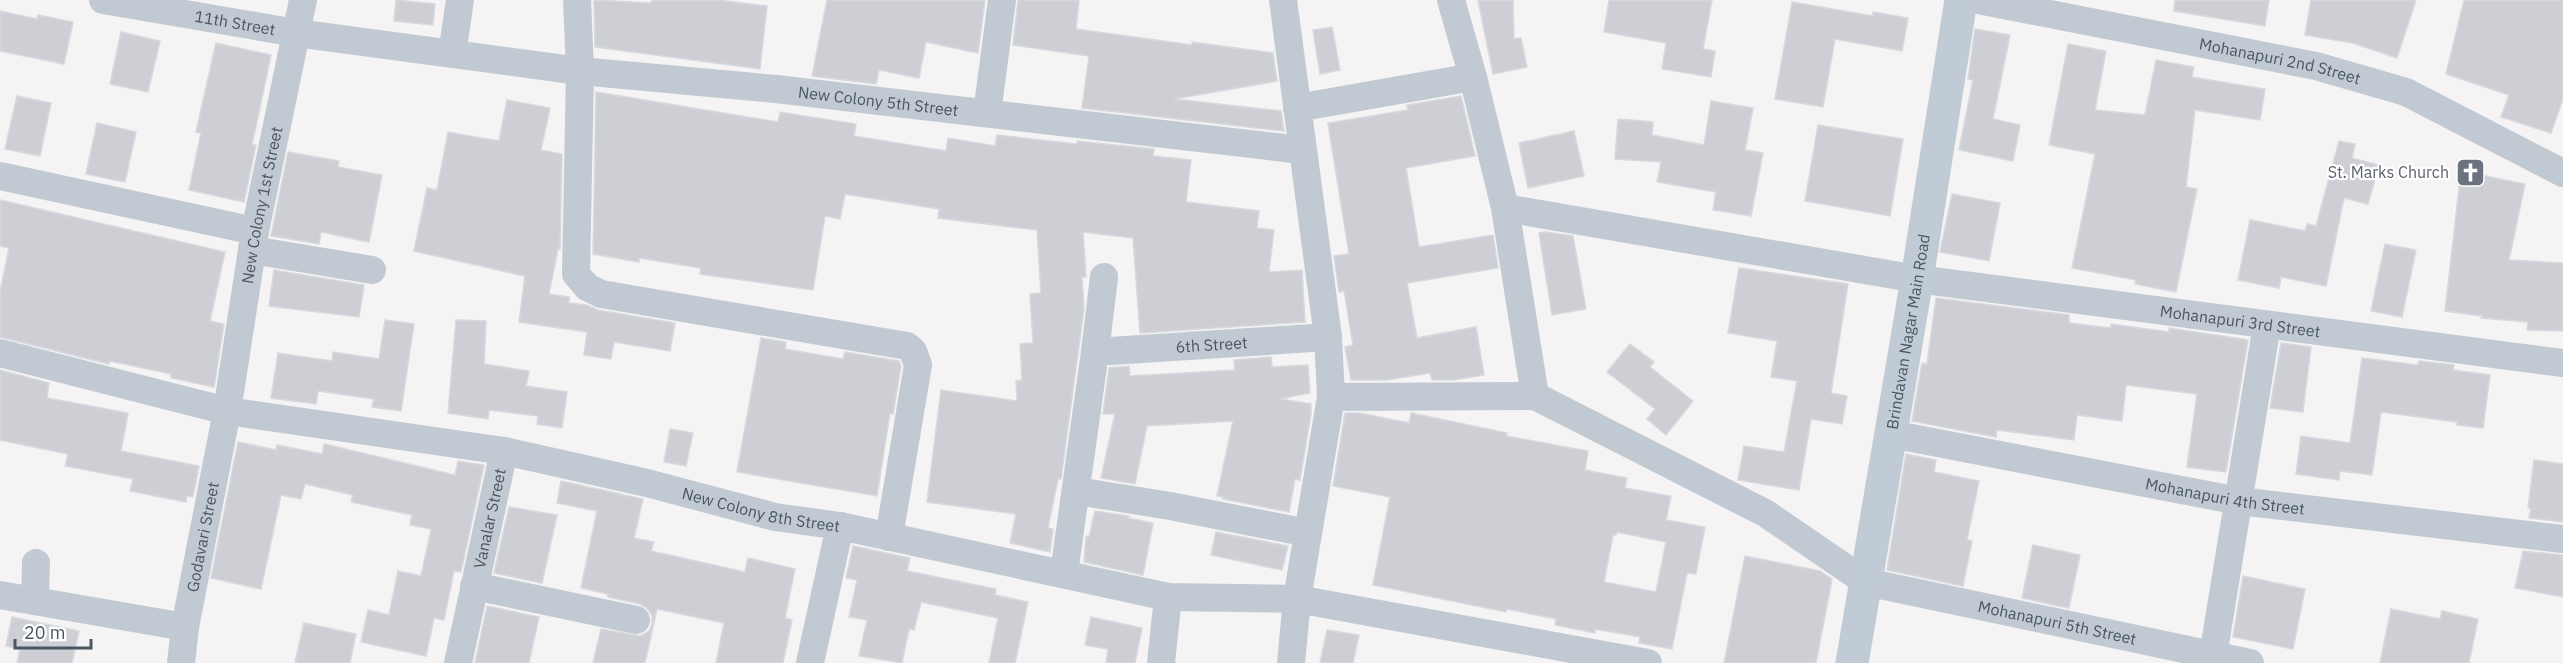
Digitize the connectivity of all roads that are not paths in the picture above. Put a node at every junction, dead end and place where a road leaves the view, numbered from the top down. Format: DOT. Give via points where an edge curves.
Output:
graph roads {
  1 [pos="106,0"];
  2 [pos="303,0"];
  3 [pos="460,0"];
  4 [pos="577,0"];
  5 [pos="1002,0"];
  6 [pos="1283,0"];
  7 [pos="1451,0"];
  8 [pos="1961,0"];
  9 [pos="1978,0"];
  10 [pos="296,33"];
  11 [pos="452,54"];
  12 [pos="580,71"];
  13 [pos="1473,77"];
  14 [pos="1298,108"];
  15 [pos="987,113"];
  16 [pos="1302,150"];
  17 [pos="2563,173"];
  18 [pos="0,176"];
  19 [pos="1505,208"];
  20 [pos="254,240"];
  21 [pos="372,270"];
  22 [pos="1104,277"];
  23 [pos="1917,279"];
  24 [pos="2267,325"];
  25 [pos="1328,337"];
  26 [pos="1095,352"];
  27 [pos="0,353"];
  28 [pos="2563,363"];
  29 [pos="1535,396"];
  30 [pos="1331,397"];
  31 [pos="226,411"];
  32 [pos="1891,434"];
  33 [pos="504,451"];
  34 [pos="1077,490"];
  35 [pos="2239,501"];
  36 [pos="840,526"];
  37 [pos="1308,533"];
  38 [pos="889,537"];
  39 [pos="2563,538"];
  40 [pos="36,563"];
  41 [pos="1064,573"];
  42 [pos="1866,582"];
  43 [pos="474,586"];
  44 [pos="0,595"];
  45 [pos="1168,597"];
  46 [pos="1298,599"];
  47 [pos="35,601"];
  48 [pos="636,620"];
  49 [pos="185,627"];
  50 [pos="2213,656"];
  51 [pos="181,663"];
  52 [pos="458,663"];
  53 [pos="810,663"];
  54 [pos="1161,663"];
  55 [pos="1291,663"];
  56 [pos="1648,663"];
  57 [pos="1852,663"];
  58 [pos="2250,663"];
  1 -- 10 [label="street, 11th Street"];
  2 -- 10 [label="street, New Colony 1st Street"];
  3 -- 11 [label="street"];
  4 -- 12 [label="street"];
  5 -- 15 [label="street"];
  6 -- 14 [label="street"];
  7 -- 13 [label="street"];
  8 -- 23 [label="street, Brindavan Nagar Main Road"];
  9 -- 17 [label="street, Mohanapuri 2nd Street" via="2316,66 2406,92"];
  10 -- 11 [label="street, New Colony 5th Street"];
  10 -- 20 [label="street, New Colony 1st Street"];
  11 -- 12 [label="street, New Colony 5th Street"];
  12 -- 15 [label="street, New Colony 5th Street"];
  12 -- 38 [label="street" via="575,268 586,287 601,294 907,346 913,351 917,374"];
  13 -- 14 [label="street"];
  13 -- 19 [label="street"];
  14 -- 16 [label="street"];
  15 -- 16 [label="street, New Colony 5th Street"];
  16 -- 25 [label="street"];
  18 -- 20 [label="street"];
  19 -- 23 [label="street, Mohanapuri 3rd Street"];
  19 -- 29 [label="street"];
  20 -- 21 [label="street"];
  20 -- 31 [label="street, New Colony 1st Street"];
  22 -- 26 [label="street"];
  23 -- 24 [label="street, Mohanapuri 3rd Street"];
  23 -- 32 [label="street, Brindavan Nagar Main Road"];
  24 -- 28 [label="street, Mohanapuri 3rd Street"];
  24 -- 35 [label="street"];
  25 -- 26 [label="street, 6th Street"];
  25 -- 30 [label="street"];
  26 -- 34 [label="street"];
  27 -- 31 [label="street, New Colony 8th Street"];
  29 -- 30 [label="street"];
  29 -- 42 [label="street" via="1765,513"];
  30 -- 37 [label="street"];
  31 -- 33 [label="street, New Colony 8th Street"];
  31 -- 49 [label="street, Godavari Street"];
  32 -- 35 [label="street, Mohanapuri 4th Street"];
  32 -- 42 [label="street, Brindavan Nagar Main Road"];
  33 -- 36 [label="street, New Colony 8th Street" via="775,517"];
  33 -- 43 [label="street, Vanalar Street"];
  34 -- 37 [label="street"];
  34 -- 41 [label="street"];
  35 -- 39 [label="street, Mohanapuri 4th Street"];
  35 -- 50 [label="street"];
  36 -- 38 [label="street, New Colony 8th Street"];
  36 -- 53 [label="street"];
  37 -- 46 [label="street"];
  38 -- 41 [label="street, New Colony 8th Street"];
  40 -- 47 [label="street"];
  41 -- 45 [label="street, New Colony 8th Street"];
  42 -- 50 [label="street, Mohanapuri 5th Street"];
  42 -- 57 [label="street, Brindavan Nagar Main Road"];
  43 -- 48 [label="street"];
  43 -- 52 [label="street, Vanalar Street"];
  44 -- 47 [label="street"];
  45 -- 46 [label="street, New Colony 8th Street"];
  45 -- 54 [label="street"];
  46 -- 55 [label="street"];
  46 -- 56 [label="street, New Colony 8th Street"];
  47 -- 49 [label="street"];
  49 -- 51 [label="street, Godavari Street"];
  50 -- 58 [label="street, Mohanapuri 5th Street"];
}
